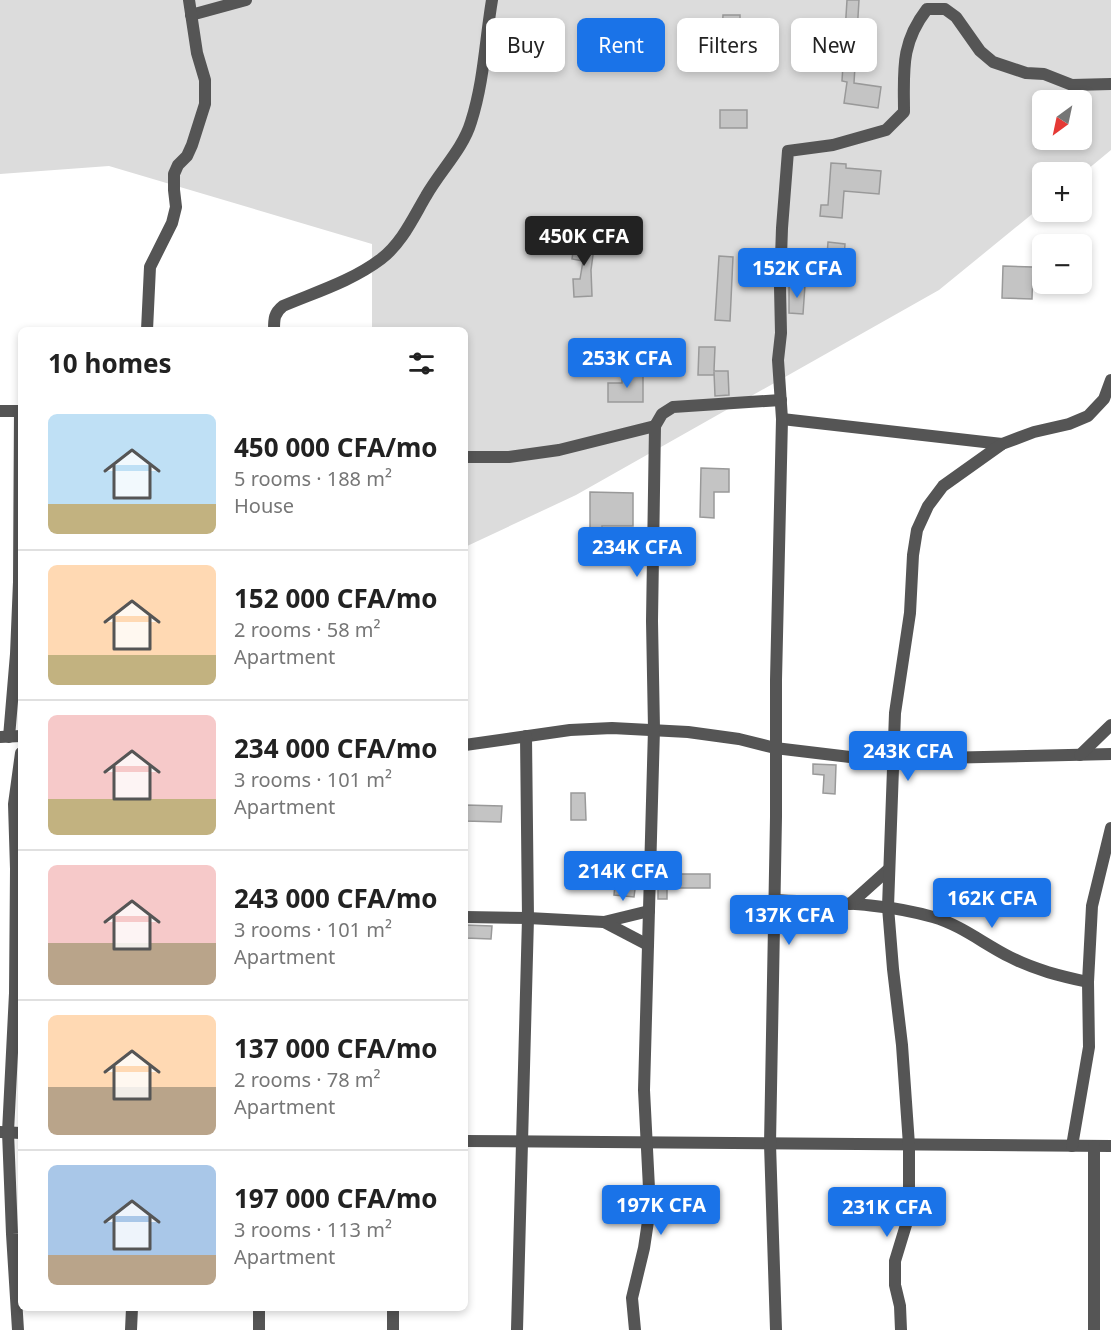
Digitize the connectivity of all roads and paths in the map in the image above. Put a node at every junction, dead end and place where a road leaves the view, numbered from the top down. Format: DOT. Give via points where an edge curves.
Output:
graph roads {
  1 [pos="189,0"];
  2 [pos="246,0"];
  3 [pos="492,0"];
  4 [pos="191,15"];
  5 [pos="1111,84"];
  6 [pos="147,327"];
  7 [pos="274,327"];
  8 [pos="1111,380"];
  9 [pos="781,400"];
  10 [pos="0,411"];
  11 [pos="18,411"];
  12 [pos="782,419"];
  13 [pos="655,426"];
  14 [pos="1002,444"];
  15 [pos="468,457"];
  16 [pos="18,592"];
  17 [pos="1111,725"];
  18 [pos="654,729"];
  19 [pos="526,736"];
  20 [pos="10,737"];
  21 [pos="468,746"];
  22 [pos="776,748"];
  23 [pos="1111,754"];
  24 [pos="1080,755"];
  25 [pos="893,759"];
  26 [pos="18,775"];
  27 [pos="1111,828"];
  28 [pos="889,869"];
  29 [pos="775,900"];
  30 [pos="850,904"];
  31 [pos="888,907"];
  32 [pos="649,911"];
  33 [pos="468,918"];
  34 [pos="528,918"];
  35 [pos="604,922"];
  36 [pos="648,945"];
  37 [pos="1088,982"];
  38 [pos="10,1133"];
  39 [pos="468,1142"];
  40 [pos="648,1142"];
  41 [pos="521,1143"];
  42 [pos="771,1144"];
  43 [pos="909,1145"];
  44 [pos="1072,1146"];
  45 [pos="1094,1146"];
  46 [pos="1111,1146"];
  47 [pos="132,1311"];
  48 [pos="259,1311"];
  49 [pos="393,1311"];
  50 [pos="18,1330"];
  51 [pos="131,1330"];
  52 [pos="259,1330"];
  53 [pos="393,1330"];
  54 [pos="516,1330"];
  55 [pos="635,1330"];
  56 [pos="776,1330"];
  57 [pos="901,1330"];
  58 [pos="1094,1330"];
  1 -- 4 [label="street"];
  2 -- 4 [label="street"];
  3 -- 7 [label="street" via="482,82 471,122 400,240 381,260 361,272 283,306 274,316"];
  4 -- 6 [label="street" via="205,80 205,104 192,145 174,174 176,207 150,267"];
  5 -- 9 [label="street" via="1072,85 1044,74 993,63 956,17 945,9 927,9 914,26 904,58 904,112 886,130 833,145 788,151 780,287"];
  8 -- 14 [label="street" via="1104,399 1088,416"];
  9 -- 12 [label="street"];
  9 -- 13 [label="street" via="673,407 662,414"];
  10 -- 11 [label="street"];
  12 -- 14 [label="street"];
  12 -- 22 [label="street"];
  13 -- 15 [label="street" via="559,450 509,457"];
  13 -- 18 [label="street"];
  14 -- 25 [label="street" via="943,486 917,530"];
  16 -- 20 [label="street"];
  17 -- 24 [label="street"];
  18 -- 19 [label="street" via="570,730"];
  18 -- 22 [label="street" via="739,739"];
  18 -- 32 [label="street"];
  19 -- 21 [label="street"];
  19 -- 34 [label="street"];
  22 -- 25 [label="street"];
  22 -- 29 [label="street"];
  23 -- 24 [label="street"];
  24 -- 25 [label="street"];
  25 -- 28 [label="street"];
  26 -- 38 [label="street" via="14,804 15,993"];
  27 -- 37 [label="street" via="1092,906"];
  28 -- 30 [label="street"];
  28 -- 31 [label="street"];
  29 -- 30 [label="street"];
  29 -- 42 [label="street"];
  30 -- 31 [label="street"];
  31 -- 37 [label="street" via="935,918 1050,974"];
  31 -- 43 [label="street"];
  32 -- 35 [label="street"];
  32 -- 36 [label="street"];
  33 -- 34 [label="street"];
  34 -- 35 [label="street"];
  34 -- 41 [label="street"];
  35 -- 36 [label="street"];
  36 -- 40 [label="street" via="644,1090"];
  37 -- 44 [label="street" via="1089,1047"];
  38 -- 50 [label="street"];
  39 -- 41 [label="street"];
  40 -- 41 [label="street"];
  40 -- 42 [label="street"];
  40 -- 55 [label="street" via="650,1208 632,1298"];
  41 -- 54 [label="street"];
  42 -- 43 [label="street"];
  42 -- 56 [label="street"];
  43 -- 44 [label="street"];
  43 -- 57 [label="street" via="909,1215 895,1261"];
  44 -- 45 [label="street"];
  45 -- 46 [label="street"];
  45 -- 58 [label="street"];
  47 -- 51 [label="street"];
  48 -- 52 [label="street"];
  49 -- 53 [label="street"];
}
